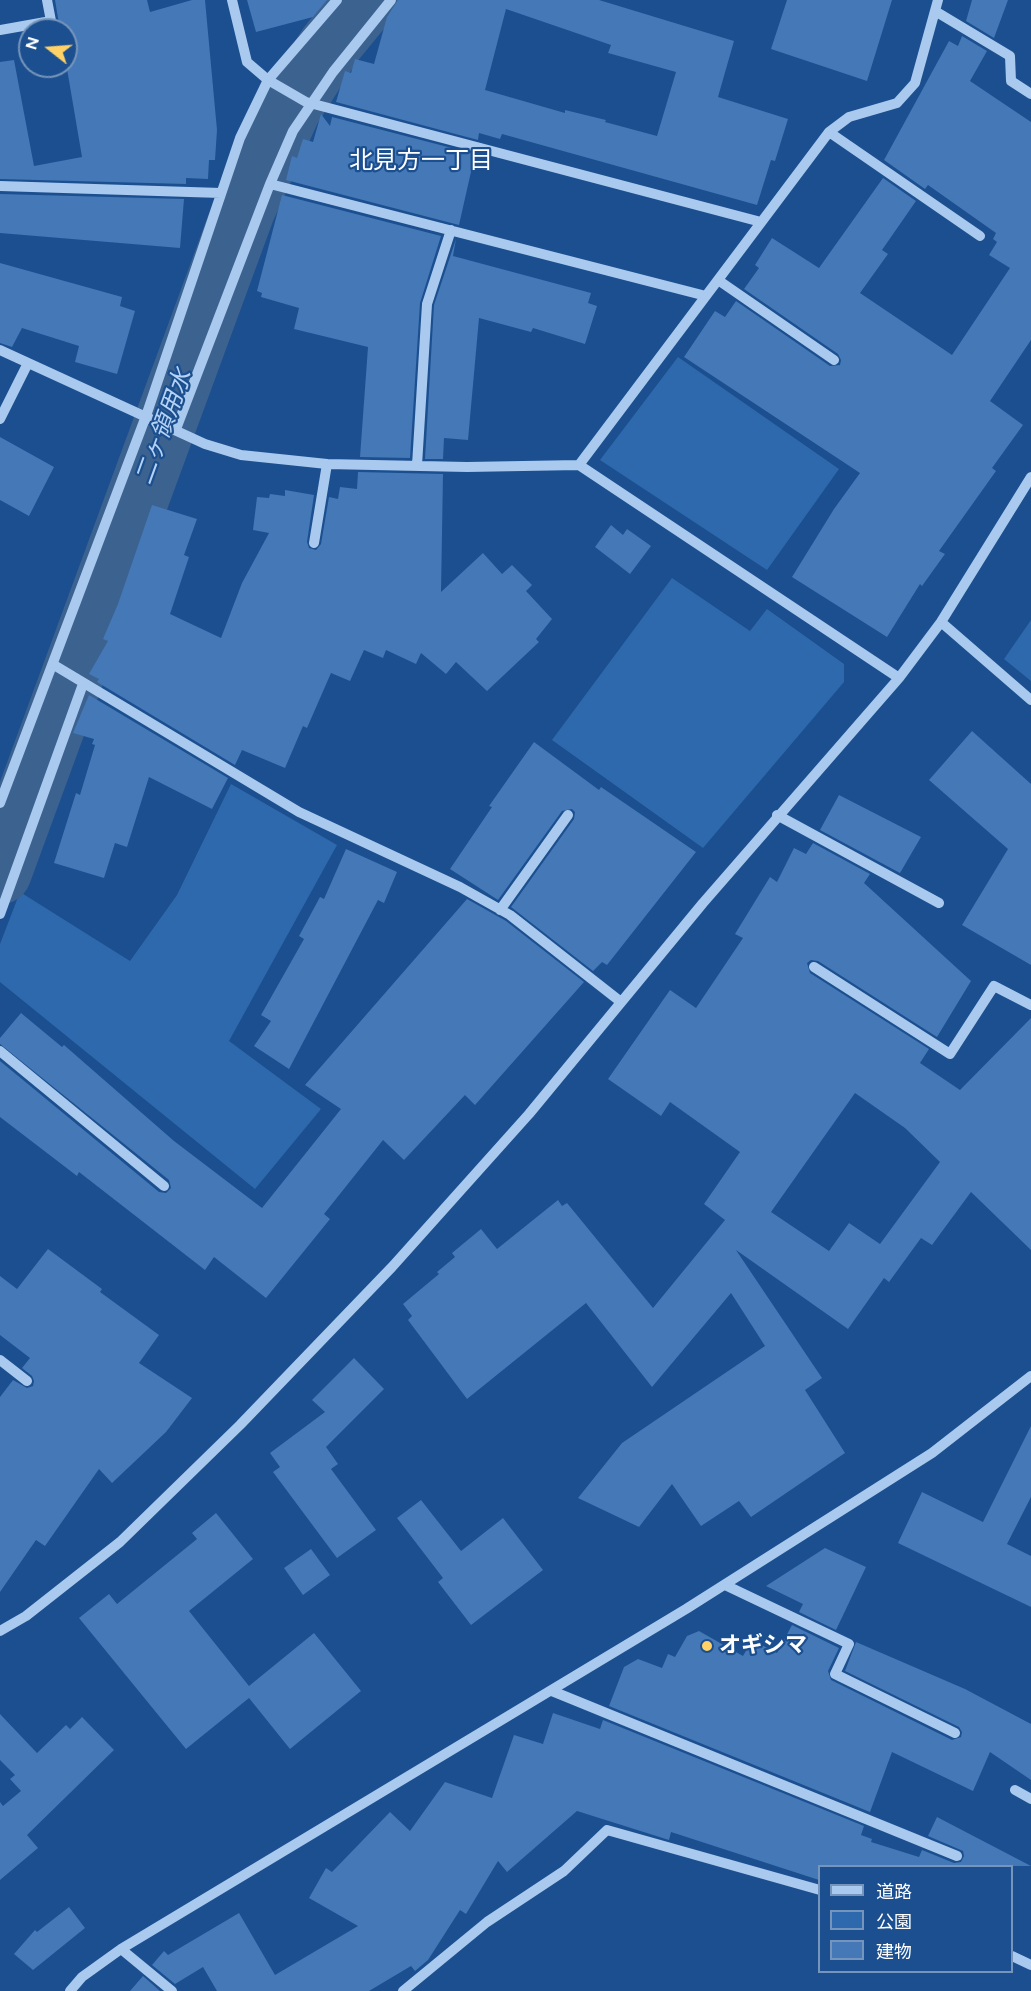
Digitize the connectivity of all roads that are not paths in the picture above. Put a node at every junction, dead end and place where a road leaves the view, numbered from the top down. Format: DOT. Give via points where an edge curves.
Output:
graph roads {
  1 [pos="47,0"];
  2 [pos="232,0"];
  3 [pos="337,0"];
  4 [pos="391,0"];
  5 [pos="937,5"];
  6 [pos="0,30"];
  7 [pos="268,80"];
  8 [pos="1031,94"];
  9 [pos="313,104"];
  10 [pos="830,132"];
  11 [pos="270,184"];
  12 [pos="0,186"];
  13 [pos="221,193"];
  14 [pos="761,222"];
  15 [pos="451,230"];
  16 [pos="980,236"];
  17 [pos="718,280"];
  18 [pos="706,296"];
  19 [pos="0,350"];
  20 [pos="834,360"];
  21 [pos="28,363"];
  22 [pos="148,417"];
  23 [pos="0,419"];
  24 [pos="175,429"];
  25 [pos="327,464"];
  26 [pos="417,465"];
  27 [pos="579,465"];
  28 [pos="1031,477"];
  29 [pos="314,543"];
  30 [pos="941,622"];
  31 [pos="57,667"];
  32 [pos="899,678"];
  33 [pos="80,682"];
  34 [pos="1031,700"];
  35 [pos="0,803"];
  36 [pos="568,815"];
  37 [pos="777,815"];
  38 [pos="939,903"];
  39 [pos="500,910"];
  40 [pos="0,914"];
  41 [pos="814,967"];
  42 [pos="621,1002"];
  43 [pos="1031,1005"];
  44 [pos="0,1051"];
  45 [pos="164,1186"];
  46 [pos="0,1360"];
  47 [pos="1031,1376"];
  48 [pos="27,1381"];
  49 [pos="725,1585"];
  50 [pos="0,1631"];
  51 [pos="552,1691"];
  52 [pos="955,1733"];
  53 [pos="1015,1790"];
  54 [pos="1031,1798"];
  55 [pos="957,1856"];
  56 [pos="818,1890"];
  57 [pos="121,1949"];
  58 [pos="1013,1957"];
  59 [pos="1031,1965"];
  60 [pos="70,1991"];
  61 [pos="172,1991"];
  62 [pos="403,1991"];
  1 -- 6 [label="street" via="51,21"];
  2 -- 7 [label="street" via="247,62"];
  3 -- 7 [label="street"];
  4 -- 9 [label="street" via="368,25"];
  5 -- 8 [label="street" via="1010,56 1011,81"];
  5 -- 10 [label="street" via="915,83 897,103 849,117"];
  7 -- 9 [label="street"];
  7 -- 13 [label="street" via="240,138"];
  9 -- 11 [label="street" via="293,131"];
  9 -- 14 [label="street"];
  10 -- 14 [label="street"];
  10 -- 16 [label="street"];
  11 -- 15 [label="street"];
  11 -- 24 [label="street"];
  12 -- 13 [label="street"];
  13 -- 22 [label="street"];
  14 -- 17 [label="street"];
  15 -- 18 [label="street"];
  15 -- 26 [label="street" via="427,304"];
  17 -- 18 [label="street"];
  17 -- 20 [label="street"];
  18 -- 27 [label="street"];
  19 -- 21 [label="street"];
  21 -- 22 [label="street"];
  21 -- 23 [label="street"];
  22 -- 24 [label="street"];
  22 -- 31 [label="street"];
  24 -- 25 [label="street" via="241,455"];
  25 -- 26 [label="street"];
  25 -- 29 [label="street"];
  26 -- 27 [label="street"];
  27 -- 32 [label="street"];
  28 -- 30 [label="street"];
  30 -- 32 [label="street"];
  30 -- 34 [label="street"];
  31 -- 33 [label="street"];
  31 -- 35 [label="street"];
  32 -- 37 [label="street"];
  33 -- 39 [label="street" via="299,812 460,887"];
  33 -- 40 [label="street"];
  36 -- 39 [label="street"];
  37 -- 38 [label="street"];
  37 -- 42 [label="street"];
  39 -- 42 [label="street"];
  41 -- 43 [label="street" via="950,1054 994,986"];
  42 -- 50 [label="street" via="529,1114 415,1242 240,1425 120,1542 26,1616"];
  44 -- 45 [label="street"];
  46 -- 48 [label="street"];
  47 -- 49 [label="street" via="932,1453"];
  49 -- 51 [label="street"];
  49 -- 52 [label="street" via="849,1644 835,1674"];
  51 -- 55 [label="street"];
  51 -- 57 [label="street"];
  53 -- 54 [label="street"];
  56 -- 62 [label="street" via="607,1830 564,1871 487,1922"];
  57 -- 60 [label="street" via="82,1977"];
  57 -- 61 [label="street"];
  58 -- 59 [label="street"];
}
